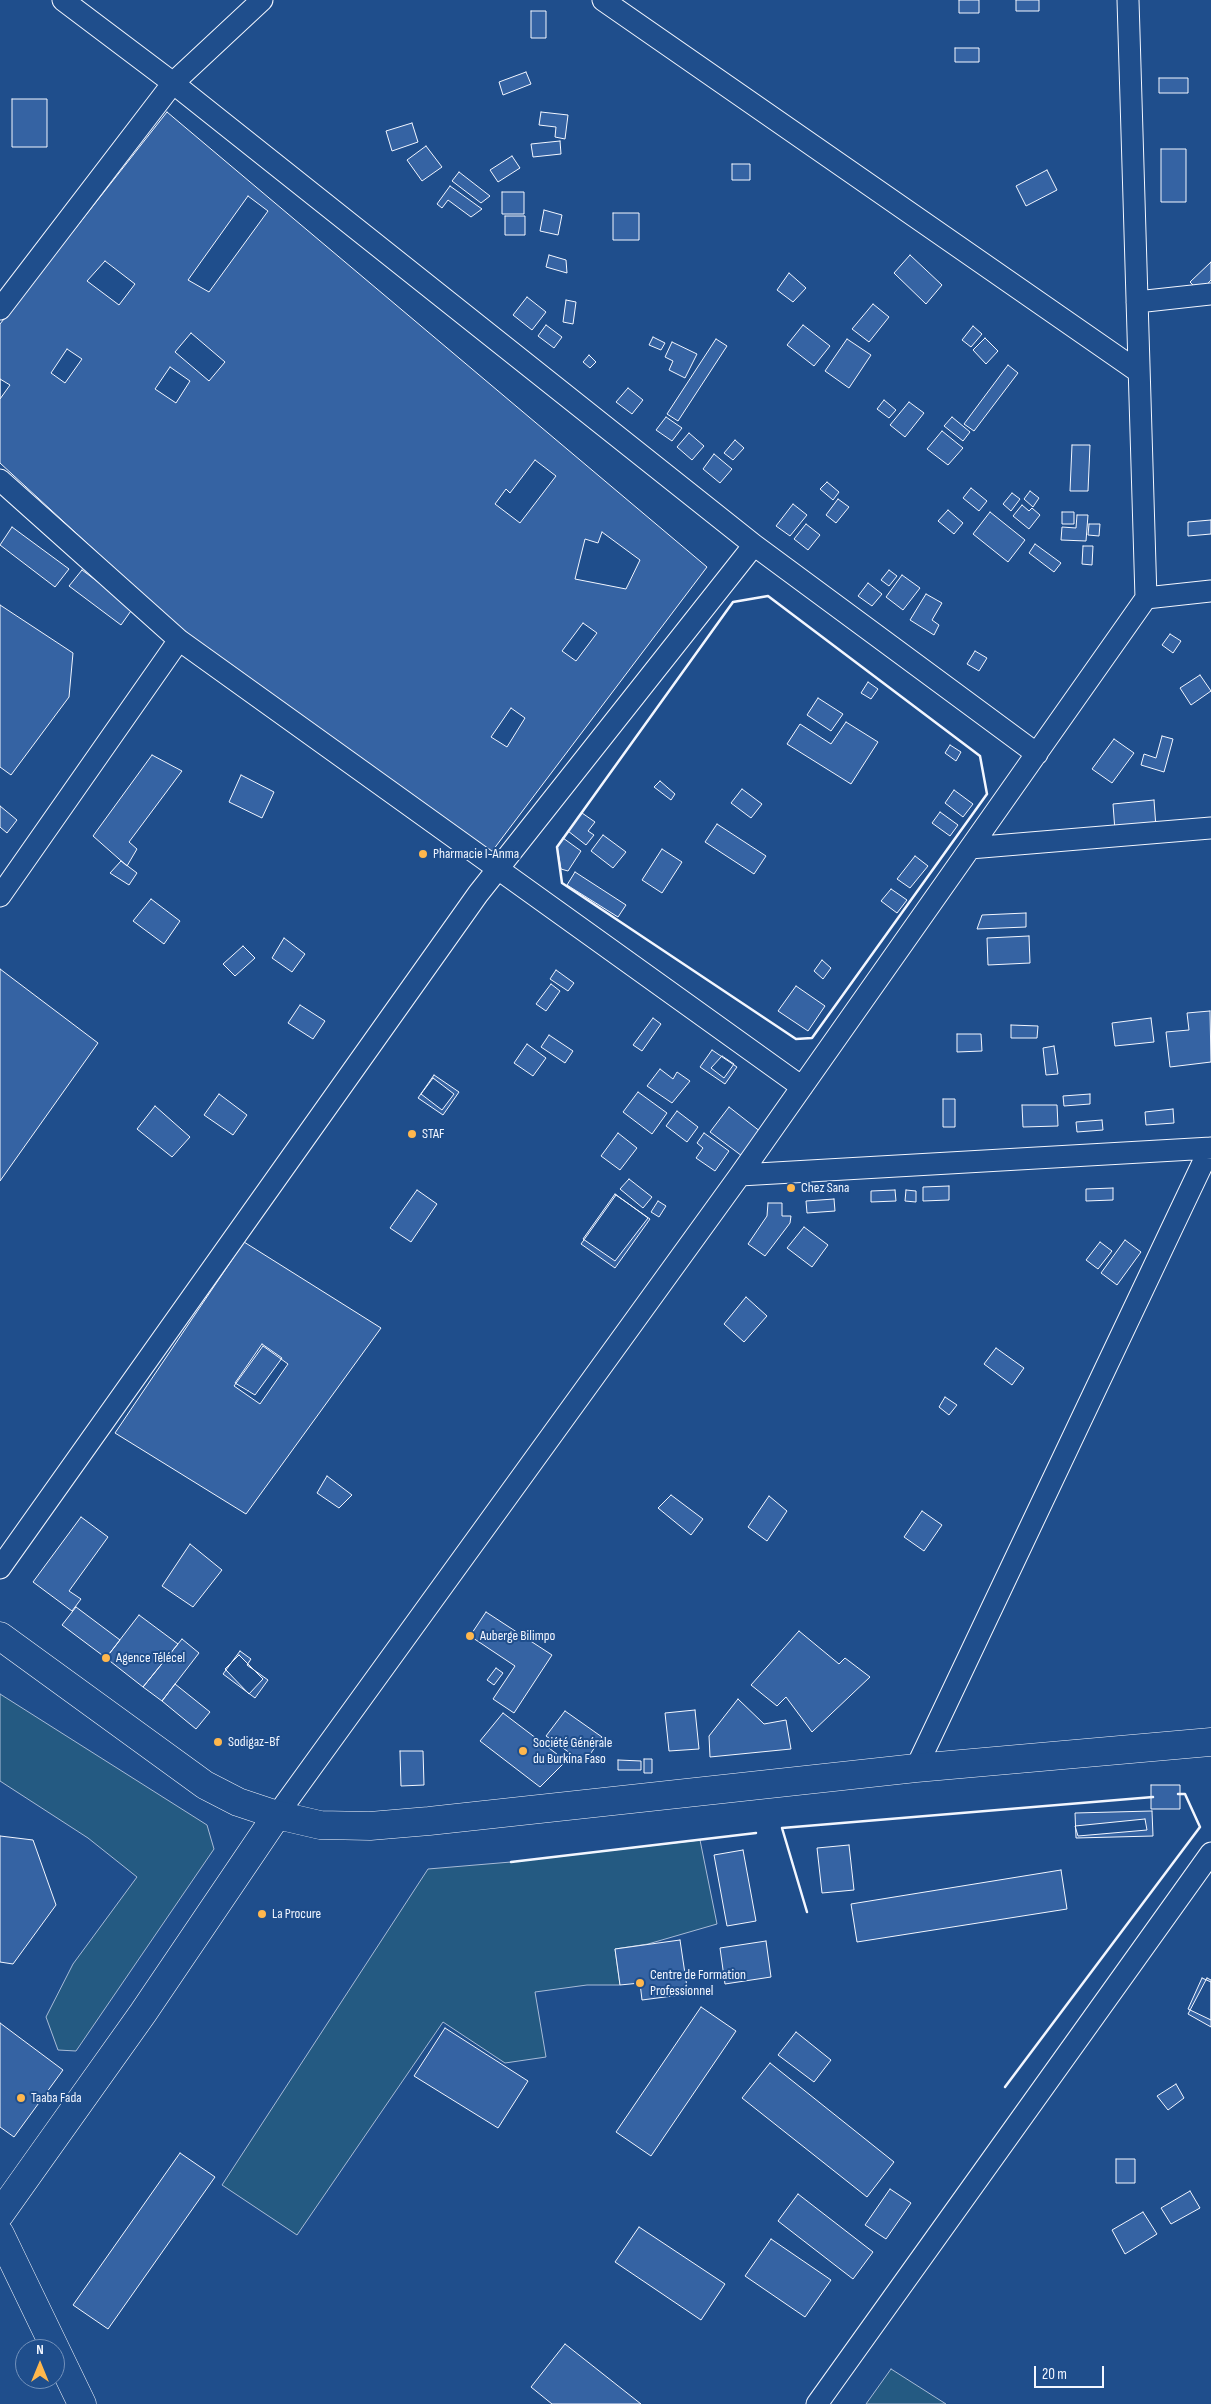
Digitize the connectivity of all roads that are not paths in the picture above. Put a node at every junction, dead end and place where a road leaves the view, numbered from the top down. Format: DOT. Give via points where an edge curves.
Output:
graph roads {
  1 [pos="63,0"];
  2 [pos="262,0"];
  3 [pos="603,0"];
  4 [pos="1128,0"];
  5 [pos="173,83"];
  6 [pos="1211,294"];
  7 [pos="1137,302"];
  8 [pos="0,310"];
  9 [pos="1139,372"];
  10 [pos="0,480"];
  11 [pos="754,545"];
  12 [pos="1211,591"];
  13 [pos="1146,598"];
  14 [pos="179,640"];
  15 [pos="1036,754"];
  16 [pos="1211,828"];
  17 [pos="970,848"];
  18 [pos="499,868"];
  19 [pos="0,896"];
  20 [pos="802,1087"];
  21 [pos="1210,1148"];
  22 [pos="740,1175"];
  23 [pos="0,1568"];
  24 [pos="0,1636"];
  25 [pos="1211,1742"];
  26 [pos="916,1768"];
  27 [pos="277,1815"];
  28 [pos="1211,1853"];
  29 [pos="0,2214"];
  30 [pos="0,2234"];
  31 [pos="82,2404"];
  32 [pos="817,2404"];
  1 -- 5 [label="street"];
  2 -- 5 [label="street"];
  3 -- 9 [label="street"];
  4 -- 7 [label="street"];
  5 -- 8 [label="street"];
  5 -- 11 [label="street"];
  6 -- 7 [label="street"];
  7 -- 9 [label="street"];
  9 -- 13 [label="street"];
  10 -- 14 [label="street"];
  11 -- 15 [label="street"];
  11 -- 18 [label="street"];
  12 -- 13 [label="street"];
  13 -- 15 [label="street"];
  14 -- 18 [label="street"];
  14 -- 19 [label="street"];
  15 -- 17 [label="street"];
  16 -- 17 [label="street"];
  17 -- 20 [label="street"];
  18 -- 20 [label="street"];
  18 -- 23 [label="street"];
  20 -- 22 [label="street"];
  21 -- 22 [label="street"];
  21 -- 26 [label="street"];
  22 -- 27 [label="street"];
  24 -- 27 [label="highway" via="205,1785 238,1802"];
  25 -- 26 [label="highway"];
  26 -- 27 [label="highway" via="370,1826 320,1824"];
  27 -- 29 [label="highway" via="143,2013"];
  28 -- 32 [label="street"];
  30 -- 31 [label="highway"];
}
